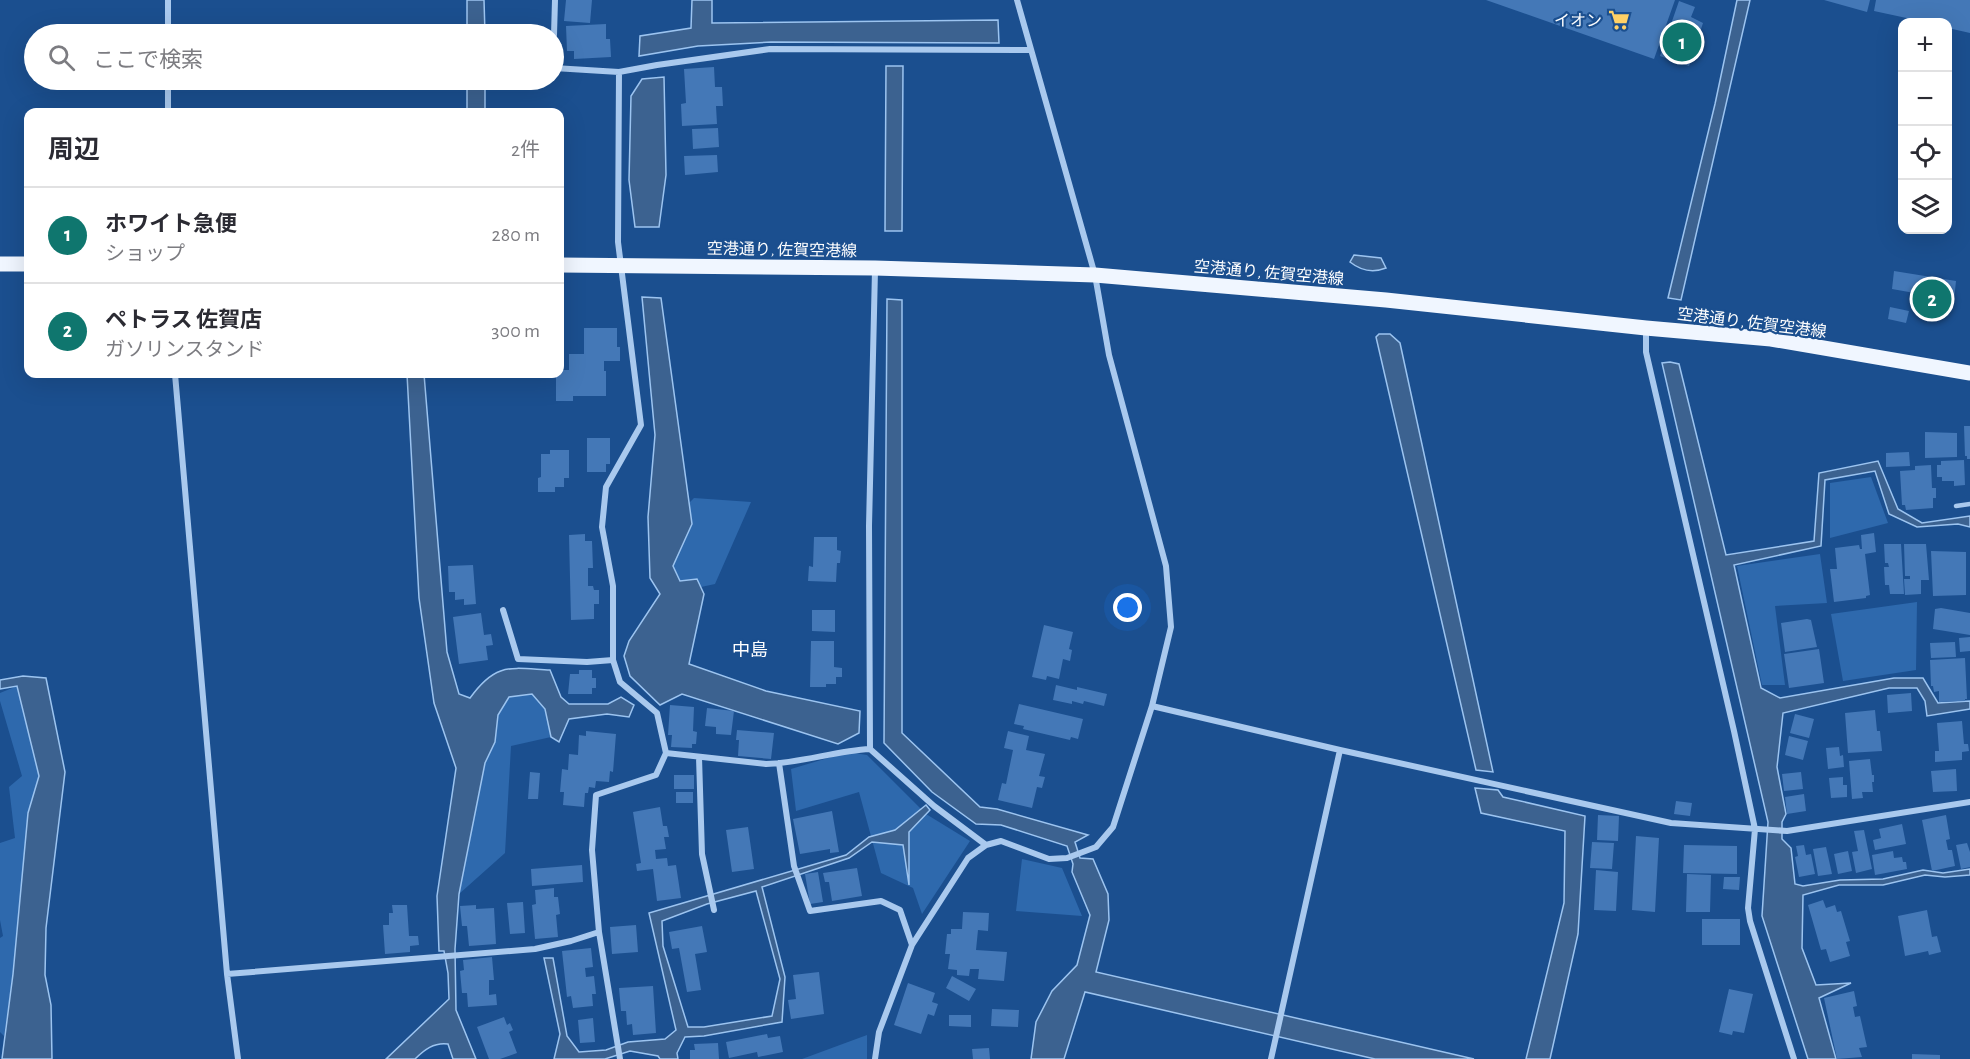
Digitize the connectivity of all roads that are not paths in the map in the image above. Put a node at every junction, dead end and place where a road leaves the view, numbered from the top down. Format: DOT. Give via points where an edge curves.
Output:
graph roads {
  1 [pos="168,0"];
  2 [pos="555,0"];
  3 [pos="1017,0"];
  4 [pos="168,24"];
  5 [pos="554,24"];
  6 [pos="1031,50"];
  7 [pos="564,69"];
  8 [pos="619,72"];
  9 [pos="168,90"];
  10 [pos="168,108"];
  11 [pos="0,264"];
  12 [pos="24,264"];
  13 [pos="622,264"];
  14 [pos="564,265"];
  15 [pos="875,268"];
  16 [pos="1095,275"];
  17 [pos="1646,328"];
  18 [pos="1970,373"];
  19 [pos="175,378"];
  20 [pos="1970,504"];
  21 [pos="1956,506"];
  22 [pos="503,610"];
  23 [pos="613,660"];
  24 [pos="1152,706"];
  25 [pos="870,749"];
  26 [pos="1340,750"];
  27 [pos="666,753"];
  28 [pos="699,757"];
  29 [pos="779,764"];
  30 [pos="1970,802"];
  31 [pos="1755,829"];
  32 [pos="986,845"];
  33 [pos="714,910"];
  34 [pos="599,932"];
  35 [pos="912,945"];
  36 [pos="227,974"];
  37 [pos="238,1059"];
  38 [pos="620,1059"];
  39 [pos="875,1059"];
  40 [pos="1271,1059"];
  41 [pos="1794,1059"];
  1 -- 4 [label="street"];
  2 -- 5 [label="street"];
  3 -- 6 [label="street"];
  6 -- 8 [label="street" via="770,50"];
  6 -- 16 [label="street"];
  7 -- 8 [label="street"];
  8 -- 13 [label="street" via="618,242"];
  9 -- 10 [label="street"];
  11 -- 12 [label="main road"];
  13 -- 14 [label="main road, 空港通り, 佐賀空港線"];
  13 -- 15 [label="main road, 空港通り, 佐賀空港線"];
  13 -- 23 [label="street" via="640,424 606,487 602,527 613,586"];
  15 -- 16 [label="main road, 空港通り, 佐賀空港線"];
  15 -- 25 [label="street" via="869,526"];
  16 -- 17 [label="main road, 空港通り, 佐賀空港線"];
  16 -- 24 [label="street" via="1108,355 1166,566 1171,627"];
  17 -- 18 [label="main road, 空港通り, 佐賀空港線" via="1771,339"];
  17 -- 31 [label="street" via="1646,352"];
  19 -- 36 [label="street"];
  20 -- 21 [label="lane"];
  22 -- 23 [label="street" via="518,659"];
  23 -- 27 [label="street" via="620,682 657,713"];
  24 -- 26 [label="street"];
  24 -- 32 [label="street" via="1113,827 1096,847 1066,858 1049,859 1001,841"];
  25 -- 29 [label="street" via="843,750"];
  25 -- 32 [label="street" via="934,806"];
  26 -- 31 [label="street" via="1671,823"];
  26 -- 40 [label="street"];
  27 -- 28 [label="street"];
  27 -- 34 [label="street" via="656,775 596,795 592,850"];
  28 -- 29 [label="street"];
  28 -- 33 [label="street" via="702,854"];
  29 -- 35 [label="street" via="794,866 810,911 881,901 900,910"];
  30 -- 31 [label="street" via="1787,831"];
  31 -- 41 [label="street" via="1750,921"];
  32 -- 35 [label="street" via="968,858"];
  34 -- 36 [label="street" via="535,949"];
  34 -- 38 [label="street"];
  35 -- 39 [label="street" via="879,1032"];
  36 -- 37 [label="street"];
}
